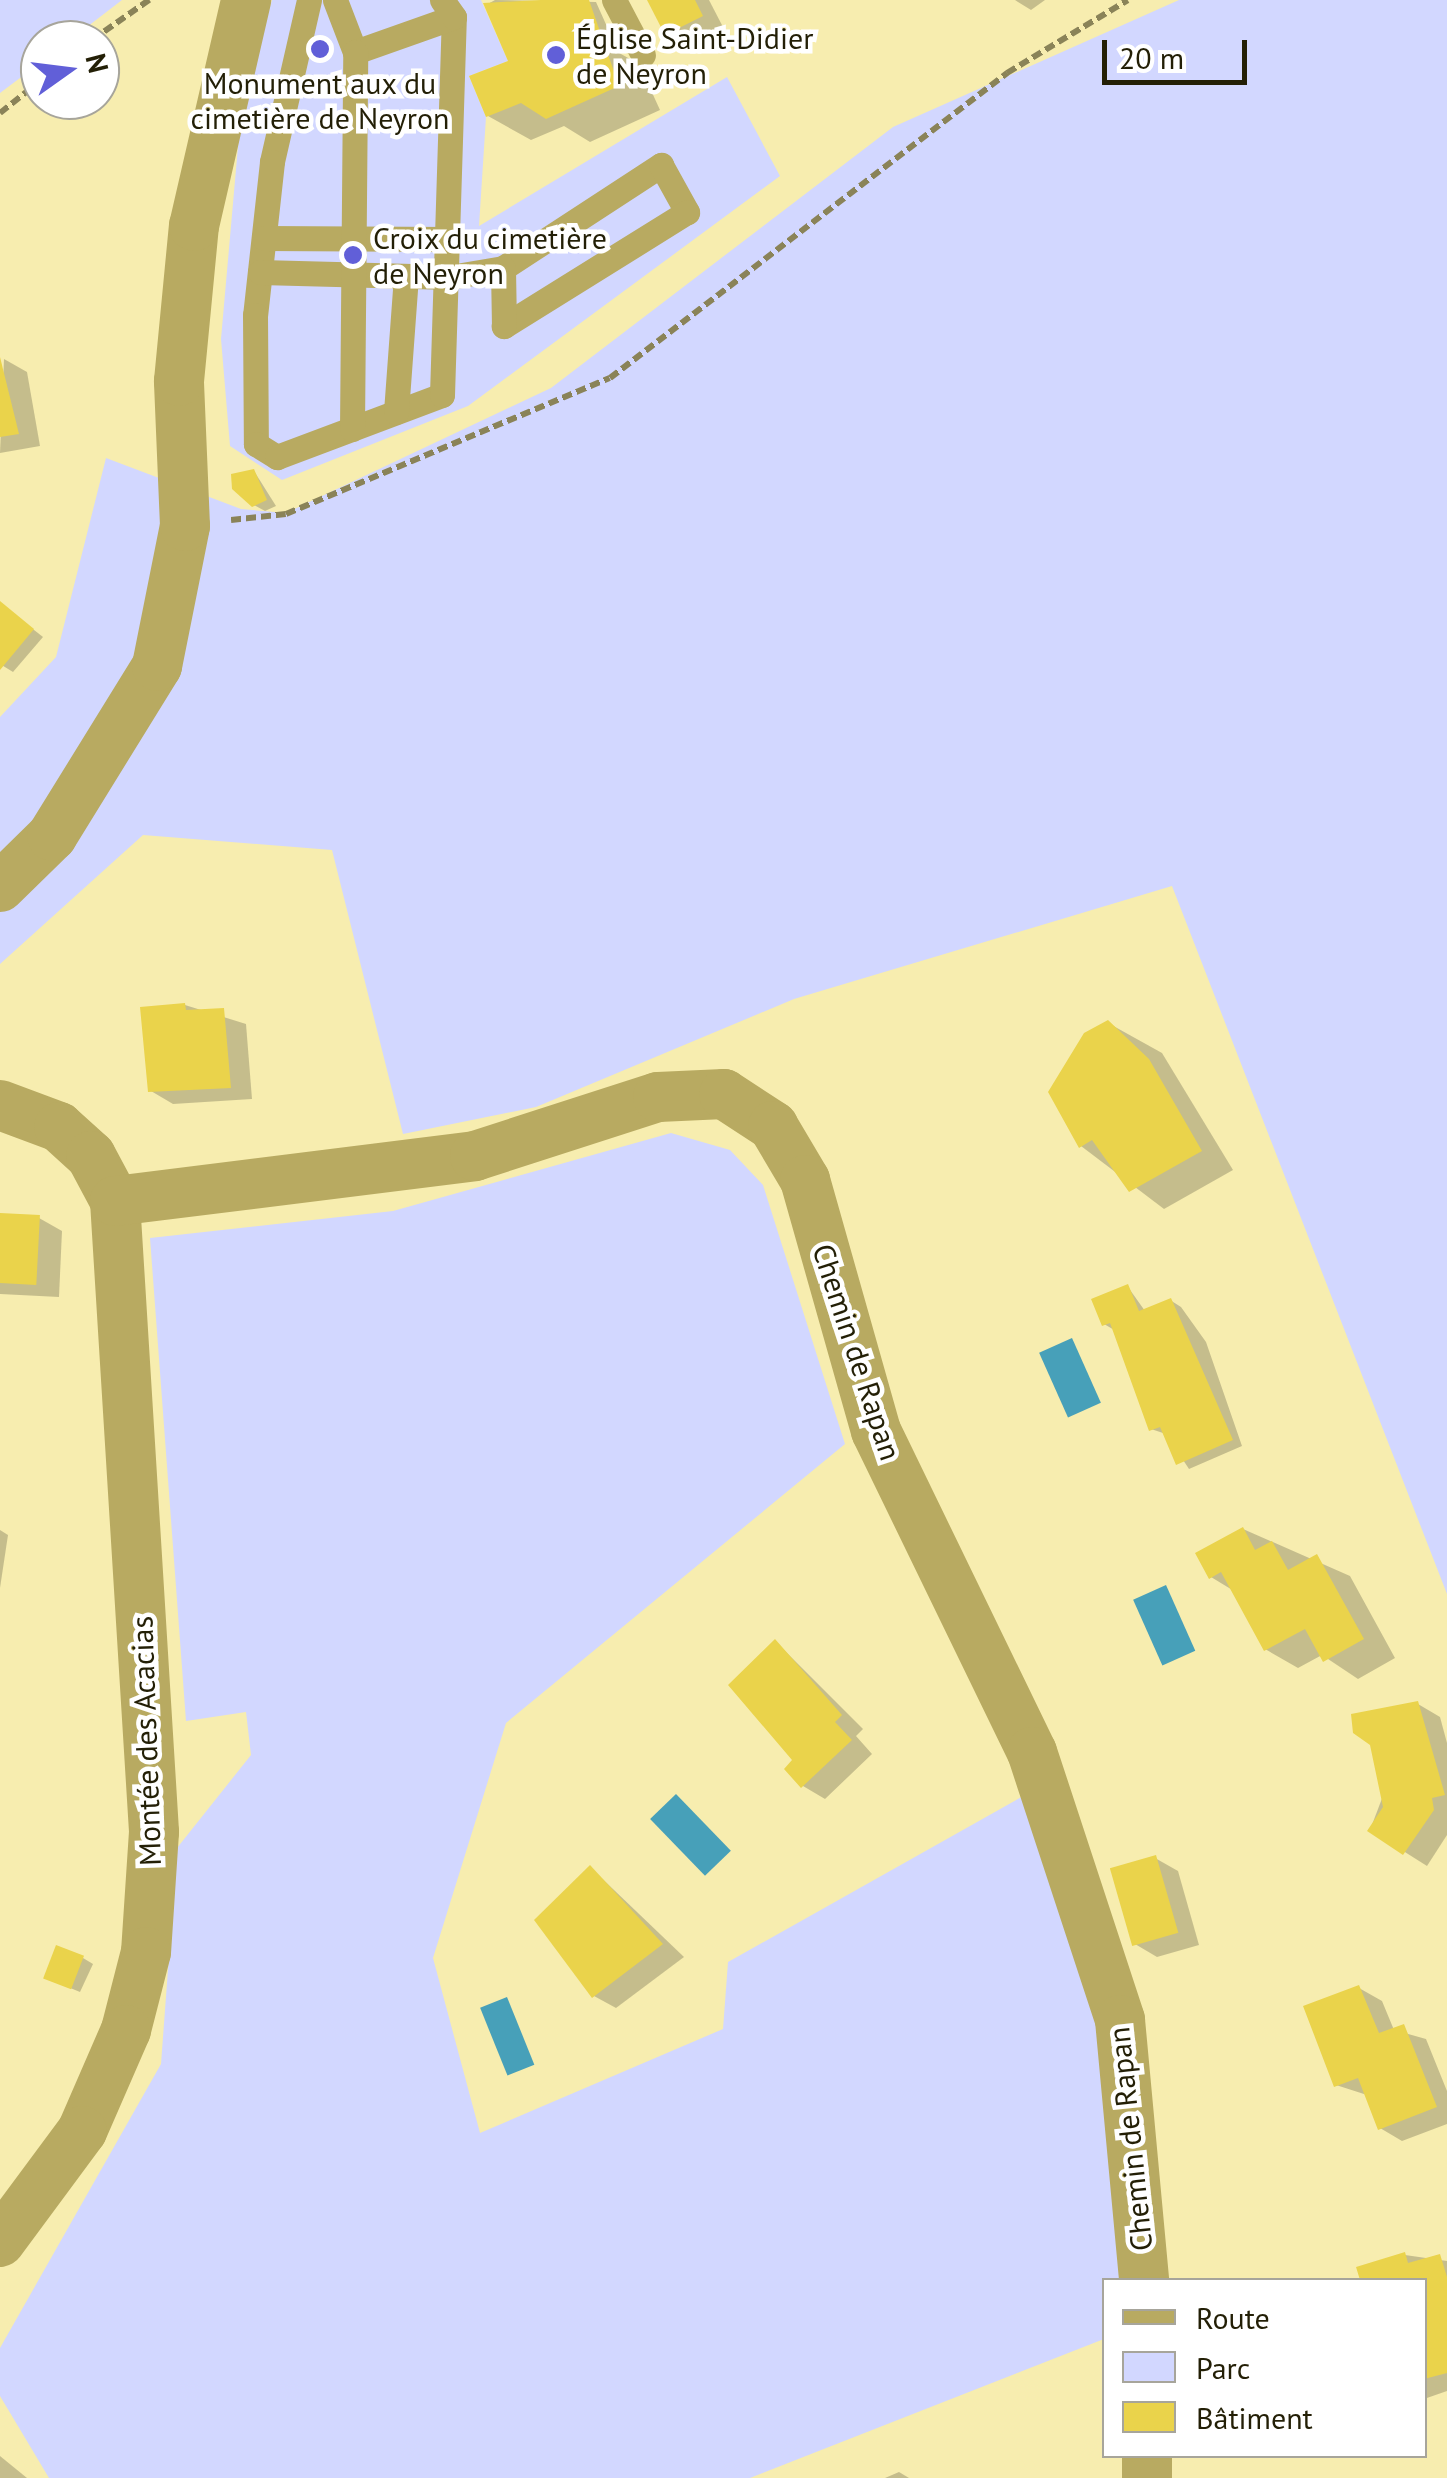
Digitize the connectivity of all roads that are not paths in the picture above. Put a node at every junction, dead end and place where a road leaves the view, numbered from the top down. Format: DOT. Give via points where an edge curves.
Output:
graph roads {
  1 [pos="246,0"];
  2 [pos="308,0"];
  3 [pos="336,0"];
  4 [pos="614,0"];
  5 [pos="448,8"];
  6 [pos="355,52"];
  7 [pos="643,55"];
  8 [pos="264,238"];
  9 [pos="450,238"];
  10 [pos="354,240"];
  11 [pos="503,268"];
  12 [pos="260,272"];
  13 [pos="353,274"];
  14 [pos="406,276"];
  15 [pos="450,277"];
  16 [pos="396,412"];
  17 [pos="352,429"];
  18 [pos="0,887"];
  19 [pos="0,1106"];
  20 [pos="115,1201"];
  21 [pos="0,2242"];
  22 [pos="1144,2278"];
  1 -- 18 [label="street" via="194,226 179,380 185,526 156,666 52,836"];
  2 -- 8 [label="lane"];
  3 -- 6 [label="lane"];
  4 -- 7 [label="lane"];
  5 -- 6 [label="lane"];
  5 -- 9 [label="lane"];
  6 -- 10 [label="lane"];
  8 -- 10 [label="lane"];
  8 -- 12 [label="lane"];
  9 -- 10 [label="lane"];
  9 -- 15 [label="lane"];
  10 -- 13 [label="lane"];
  11 -- 11 [label="lane" via="504,326 687,212 660,165"];
  11 -- 15 [label="lane"];
  12 -- 13 [label="lane"];
  12 -- 17 [label="lane" via="256,444 277,457"];
  13 -- 14 [label="lane"];
  13 -- 17 [label="lane"];
  14 -- 15 [label="lane"];
  14 -- 16 [label="lane"];
  15 -- 16 [label="lane" via="442,395"];
  16 -- 17 [label="lane"];
  19 -- 20 [label="street" via="59,1127 91,1156"];
  20 -- 21 [label="street, Montée des Acacias" via="149,1698 154,1832 146,1952 126,2030 82,2131"];
  20 -- 22 [label="street, Chemin de Rapan" via="475,1156 658,1097 724,1094 773,1126 805,1180 876,1432 1032,1752 1109,1987 1135,2129"];
}
